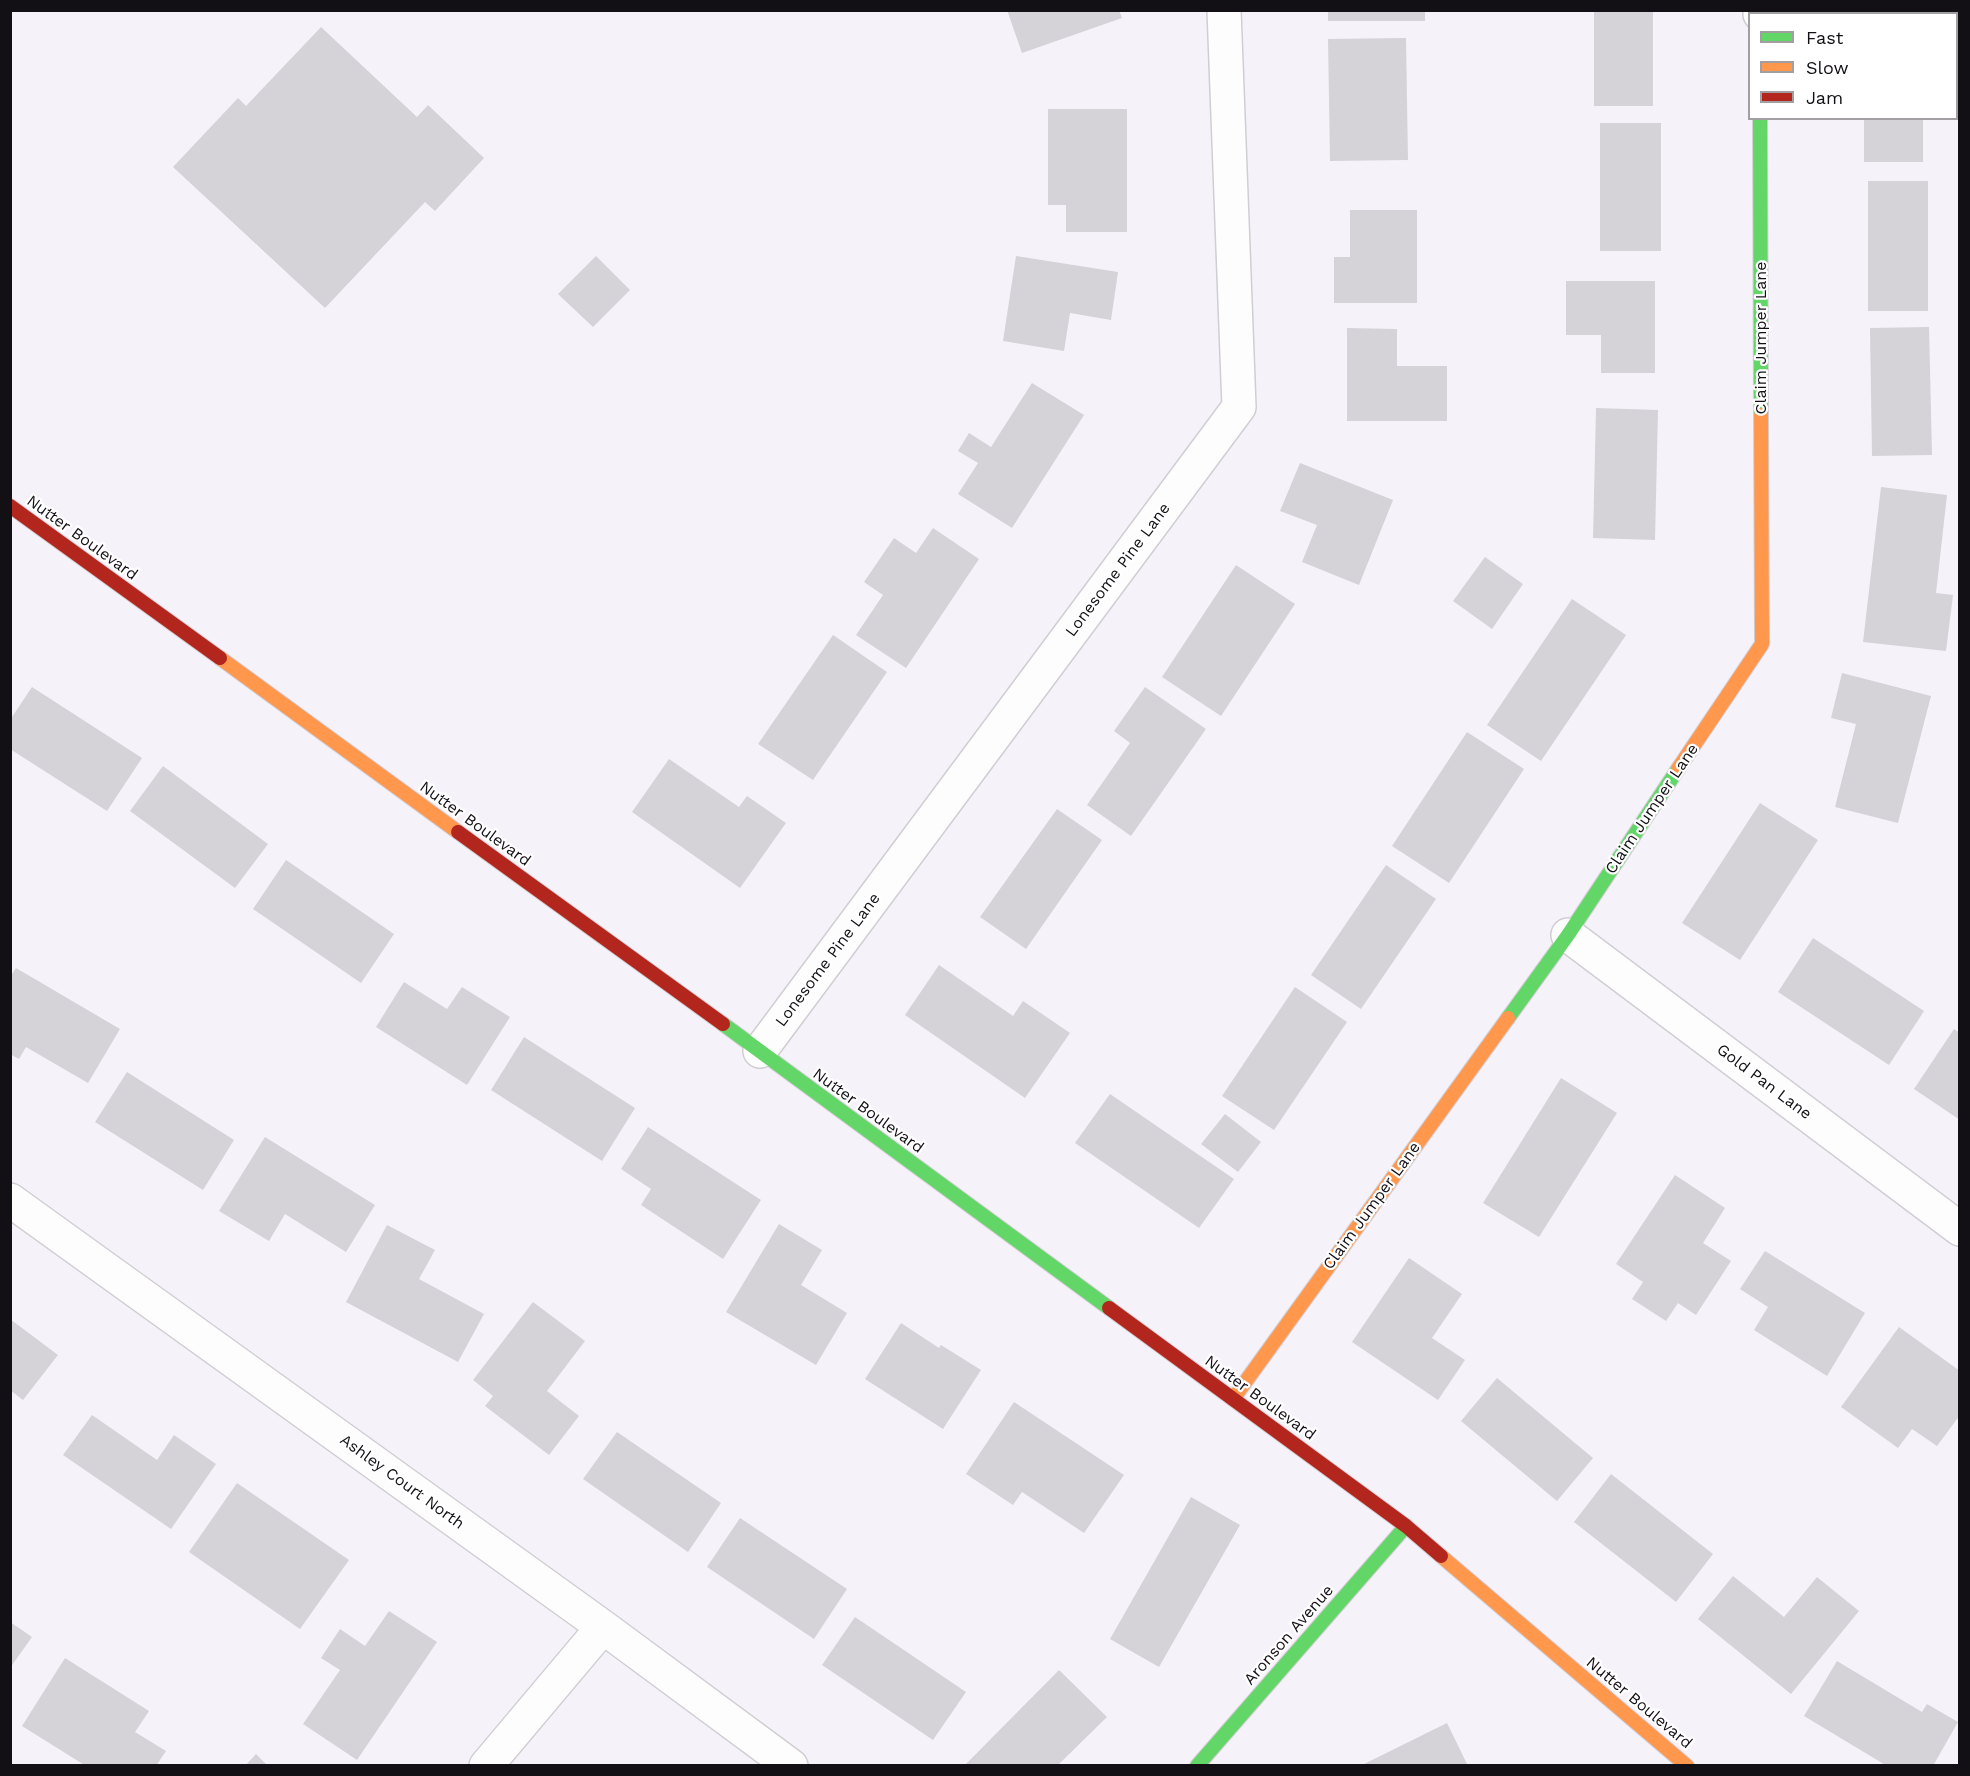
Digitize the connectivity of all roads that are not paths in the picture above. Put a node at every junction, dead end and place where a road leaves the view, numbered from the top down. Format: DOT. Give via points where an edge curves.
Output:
graph roads {
  1 [pos="1224,10"];
  2 [pos="1760,120"];
  3 [pos="10,506"];
  4 [pos="1568,934"];
  5 [pos="760,1052"];
  6 [pos="10,1200"];
  7 [pos="1959,1228"];
  8 [pos="1233,1399"];
  9 [pos="1406,1526"];
  10 [pos="603,1627"];
  11 [pos="486,1766"];
  12 [pos="791,1766"];
  13 [pos="1197,1766"];
  14 [pos="1687,1766"];
  1 -- 5 [label="street, Lonesome Pine Lane" via="1239,406"];
  2 -- 4 [label="street, Claim Jumper Lane" via="1762,644"];
  3 -- 5 [label="street, Nutter Boulevard"];
  4 -- 7 [label="street, Gold Pan Lane"];
  4 -- 8 [label="street, Claim Jumper Lane"];
  5 -- 8 [label="street, Nutter Boulevard"];
  6 -- 10 [label="street, Ashley Court North"];
  8 -- 9 [label="street, Nutter Boulevard"];
  9 -- 13 [label="street, Aronson Avenue"];
  9 -- 14 [label="street, Nutter Boulevard"];
  10 -- 11 [label="street"];
  10 -- 12 [label="street, Ashley Court North"];
}
